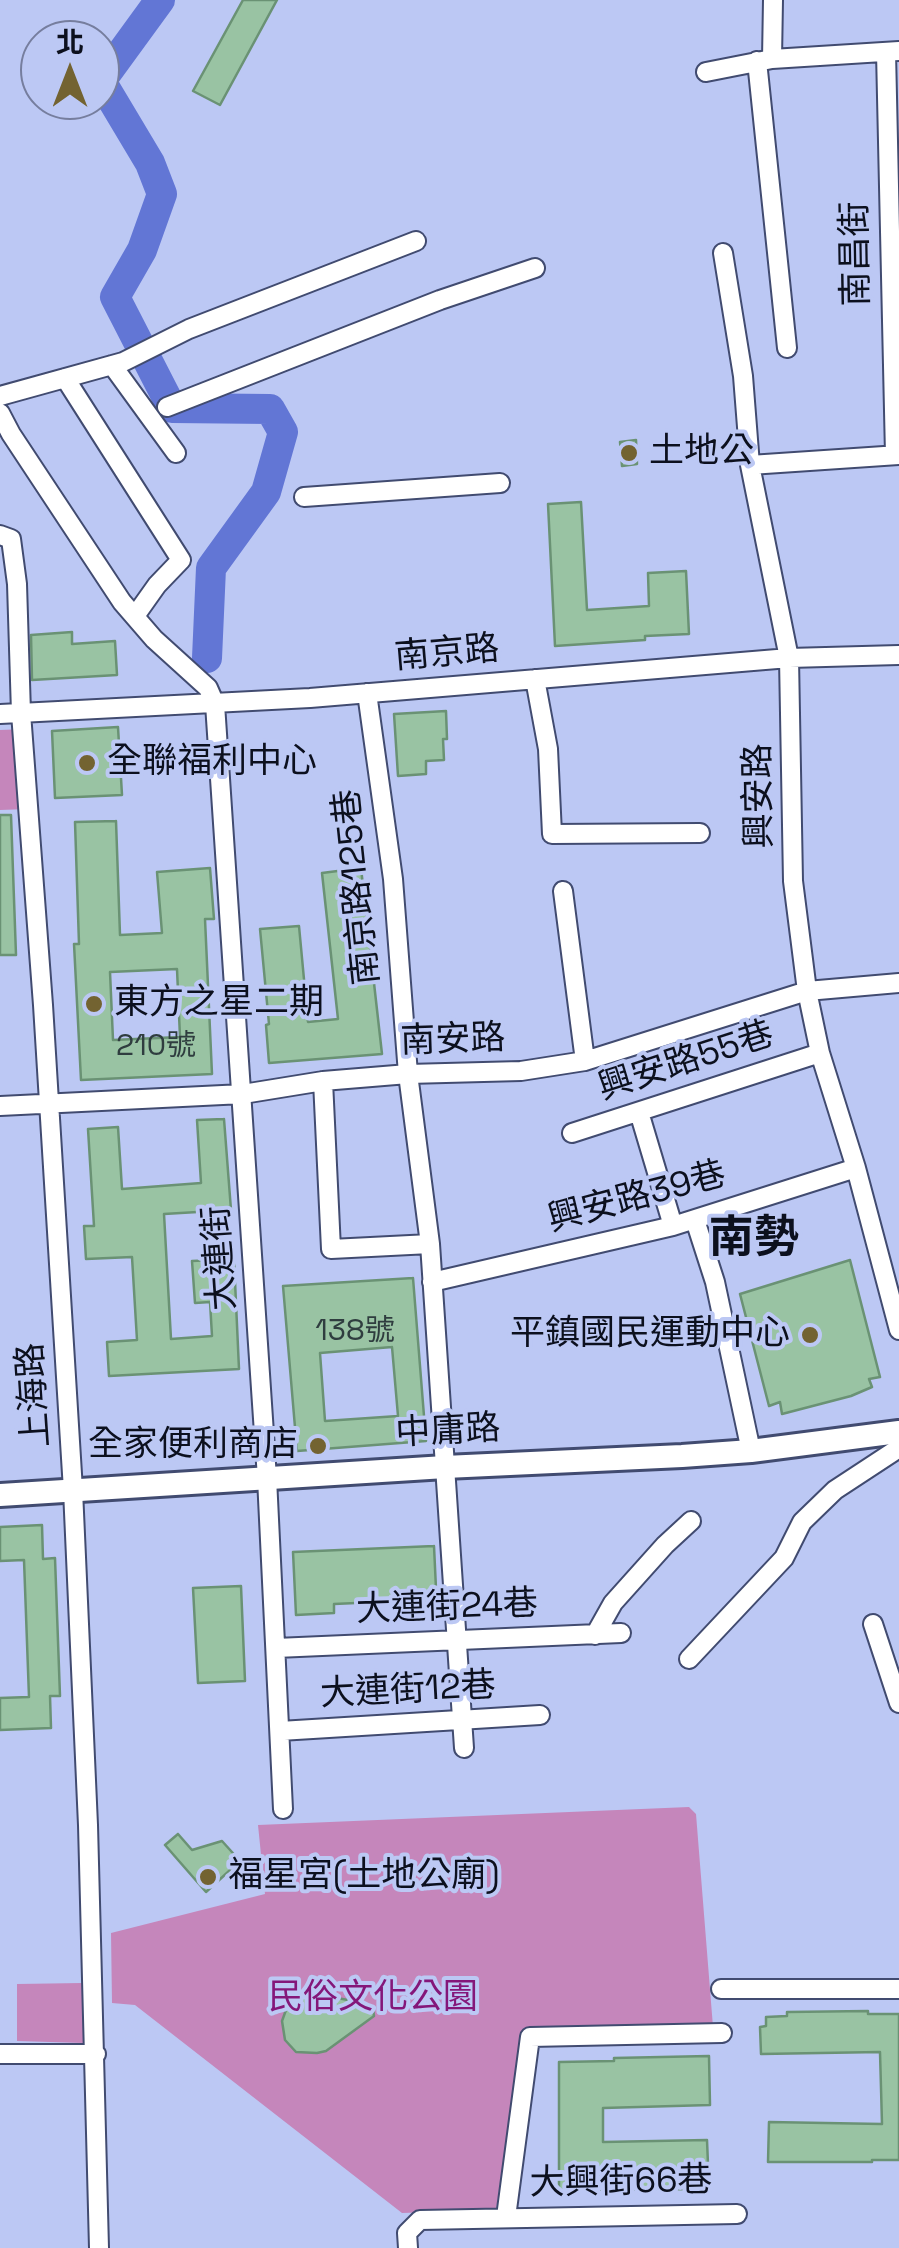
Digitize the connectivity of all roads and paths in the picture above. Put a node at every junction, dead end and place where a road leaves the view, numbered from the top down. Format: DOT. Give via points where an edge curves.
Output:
graph roads {
  1 [pos="774,0"];
  2 [pos="892,51"];
  3 [pos="765,60"];
  4 [pos="706,72"];
  5 [pos="416,240"];
  6 [pos="723,253"];
  7 [pos="535,268"];
  8 [pos="787,348"];
  9 [pos="117,363"];
  10 [pos="65,378"];
  11 [pos="0,396"];
  12 [pos="167,407"];
  13 [pos="0,413"];
  14 [pos="176,453"];
  15 [pos="897,455"];
  16 [pos="750,466"];
  17 [pos="500,483"];
  18 [pos="304,497"];
  19 [pos="6,537"];
  20 [pos="135,616"];
  21 [pos="899,655"];
  22 [pos="789,658"];
  23 [pos="535,679"];
  24 [pos="367,693"];
  25 [pos="215,704"];
  26 [pos="21,713"];
  27 [pos="0,714"];
  28 [pos="700,832"];
  29 [pos="563,891"];
  30 [pos="899,984"];
  31 [pos="807,991"];
  32 [pos="820,1053"];
  33 [pos="585,1060"];
  34 [pos="408,1074"];
  35 [pos="323,1081"];
  36 [pos="243,1094"];
  37 [pos="49,1102"];
  38 [pos="0,1106"];
  39 [pos="639,1112"];
  40 [pos="572,1133"];
  41 [pos="856,1168"];
  42 [pos="695,1220"];
  43 [pos="673,1226"];
  44 [pos="430,1244"];
  45 [pos="432,1282"];
  46 [pos="899,1330"];
  47 [pos="899,1432"];
  48 [pos="899,1448"];
  49 [pos="752,1450"];
  50 [pos="444,1467"];
  51 [pos="267,1478"];
  52 [pos="73,1490"];
  53 [pos="0,1494"];
  54 [pos="691,1521"];
  55 [pos="873,1624"];
  56 [pos="621,1633"];
  57 [pos="594,1636"];
  58 [pos="456,1639"];
  59 [pos="276,1648"];
  60 [pos="689,1659"];
  61 [pos="899,1703"];
  62 [pos="540,1715"];
  63 [pos="463,1720"];
  64 [pos="280,1731"];
  65 [pos="464,1748"];
  66 [pos="284,1809"];
  67 [pos="722,1989"];
  68 [pos="899,1989"];
  69 [pos="722,2033"];
  70 [pos="0,2054"];
  71 [pos="96,2054"];
  72 [pos="737,2214"];
  73 [pos="506,2217"];
  74 [pos="100,2248"];
  75 [pos="408,2248"];
  1 -- 3 [label="street"];
  2 -- 3 [label="street"];
  2 -- 15 [label="street, 南昌街"];
  3 -- 4 [label="street"];
  3 -- 8 [label="street"];
  5 -- 9 [label="street"];
  6 -- 16 [label="street, 興安路"];
  7 -- 12 [label="street"];
  9 -- 10 [label="street"];
  9 -- 14 [label="street"];
  10 -- 11 [label="street"];
  10 -- 20 [label="street" via="181,560"];
  13 -- 20 [label="street"];
  15 -- 16 [label="street"];
  16 -- 22 [label="street, 興安路"];
  17 -- 18 [label="street"];
  19 -- 26 [label="street, 上海路" via="18,584"];
  20 -- 25 [label="street" via="208,688"];
  21 -- 22 [label="street, 南京路"];
  22 -- 23 [label="street, 南京路"];
  22 -- 31 [label="street, 興安路" via="794,881"];
  23 -- 24 [label="street, 南京路"];
  23 -- 28 [label="street" via="548,749 552,834"];
  24 -- 25 [label="street, 南京路"];
  24 -- 34 [label="street, 南京路125巷" via="393,879"];
  25 -- 26 [label="street, 南京路"];
  25 -- 36 [label="street, 大連街"];
  26 -- 27 [label="street, 南京路"];
  26 -- 37 [label="street, 上海路"];
  29 -- 33 [label="street"];
  30 -- 31 [label="street, 南安路"];
  31 -- 32 [label="street, 興安路"];
  31 -- 33 [label="street, 南安路"];
  32 -- 39 [label="street, 興安路55巷"];
  32 -- 41 [label="street, 興安路"];
  33 -- 34 [label="street, 南安路" via="521,1071"];
  34 -- 35 [label="street, 南安路"];
  34 -- 44 [label="street, 南京路125巷"];
  35 -- 36 [label="street, 南安路"];
  35 -- 44 [label="street" via="331,1249"];
  36 -- 37 [label="street, 南安路"];
  36 -- 51 [label="street, 大連街"];
  37 -- 38 [label="street, 南安路"];
  37 -- 52 [label="street, 上海路"];
  39 -- 40 [label="street, 興安路55巷"];
  39 -- 43 [label="street"];
  41 -- 42 [label="street, 興安路39巷"];
  41 -- 46 [label="street, 興安路"];
  42 -- 43 [label="street, 興安路39巷"];
  42 -- 49 [label="street"];
  43 -- 45 [label="street, 興安路39巷"];
  44 -- 45 [label="street, 南京路125巷"];
  45 -- 50 [label="street, 南京路125巷"];
  47 -- 49 [label="street, 中庸路"];
  48 -- 60 [label="street" via="835,1490 802,1522 784,1558"];
  49 -- 50 [label="street, 中庸路"];
  50 -- 51 [label="street, 中庸路"];
  50 -- 58 [label="street, 南京路125巷"];
  51 -- 52 [label="street, 中庸路"];
  51 -- 59 [label="street, 大連街"];
  52 -- 53 [label="street, 中庸路"];
  52 -- 71 [label="street, 上海路"];
  54 -- 57 [label="street" via="614,1604"];
  55 -- 61 [label="street"];
  56 -- 57 [label="street, 大連街24巷"];
  57 -- 58 [label="street, 大連街24巷"];
  58 -- 59 [label="street, 大連街24巷"];
  58 -- 63 [label="street, 南京路125巷"];
  59 -- 64 [label="street, 大連街"];
  62 -- 63 [label="street, 大連街12巷"];
  63 -- 64 [label="street, 大連街12巷"];
  63 -- 65 [label="street, 南京路125巷"];
  64 -- 66 [label="street, 大連街"];
  67 -- 68 [label="street"];
  69 -- 73 [label="street" via="530,2037"];
  70 -- 71 [label="street"];
  71 -- 74 [label="street, 上海路"];
  72 -- 73 [label="street, 大興街66巷"];
  73 -- 75 [label="street, 大興街66巷" via="420,2220 407,2233"];
}
